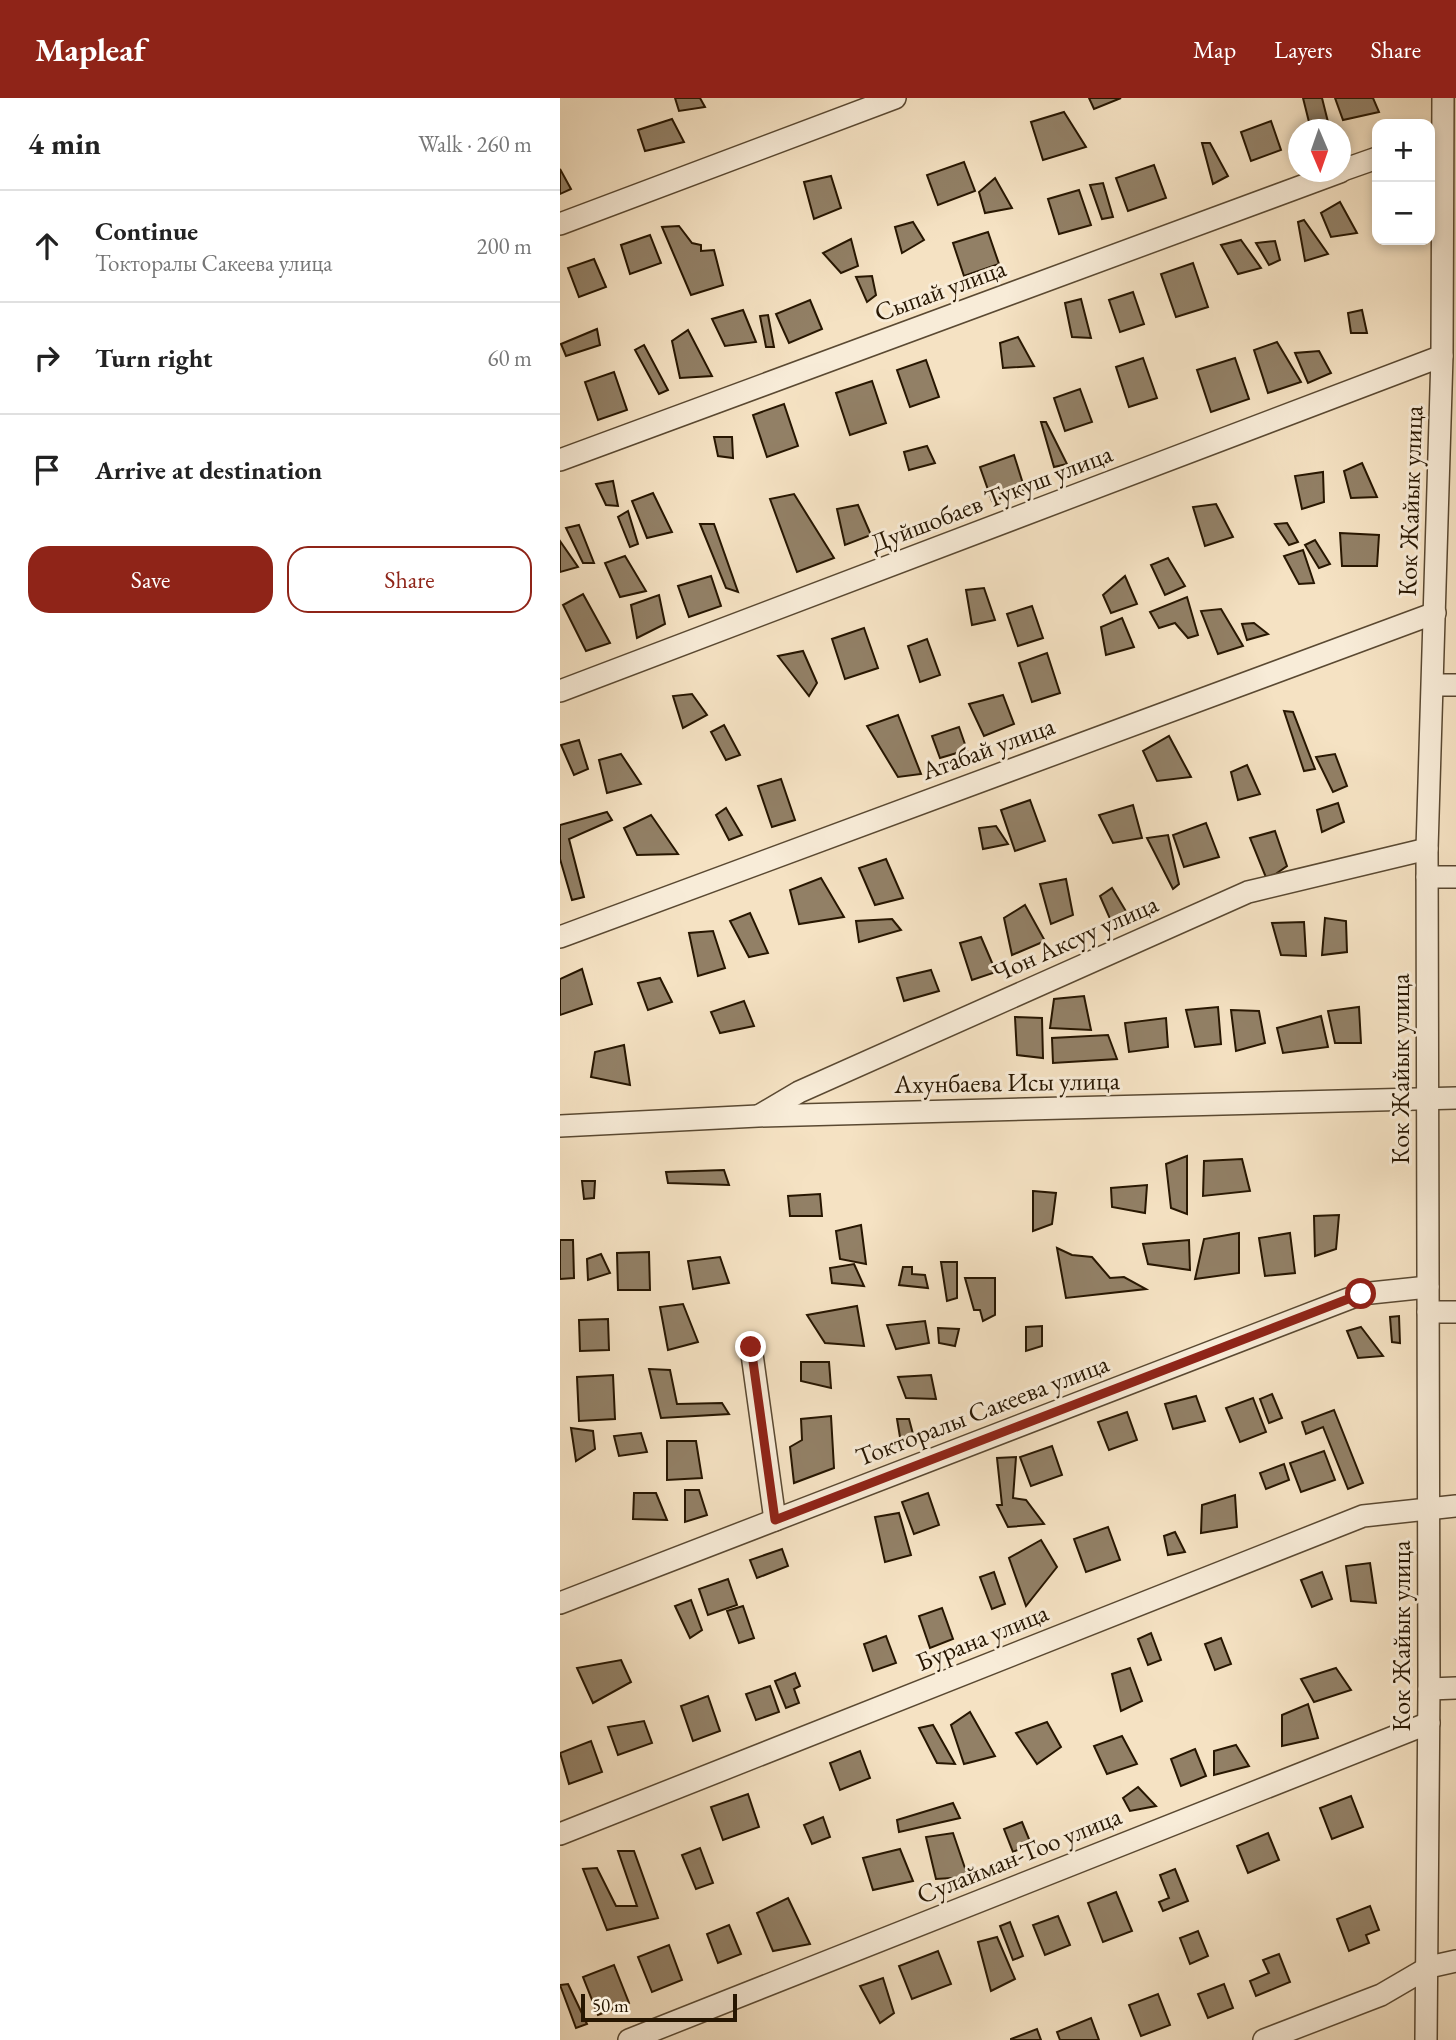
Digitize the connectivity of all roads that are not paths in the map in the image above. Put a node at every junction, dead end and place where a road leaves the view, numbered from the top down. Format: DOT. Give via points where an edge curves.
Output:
graph roads {
  1 [pos="895,98"];
  2 [pos="1443,98"];
  3 [pos="1443,135"];
  4 [pos="1372,160"];
  5 [pos="1351,167"];
  6 [pos="1310,182"];
  7 [pos="560,224"];
  8 [pos="1449,314"];
  9 [pos="1442,356"];
  10 [pos="560,460"];
  11 [pos="1447,502"];
  12 [pos="1435,613"];
  13 [pos="1433,685"];
  14 [pos="1456,685"];
  15 [pos="560,691"];
  16 [pos="1427,849"];
  17 [pos="1427,877"];
  18 [pos="1456,877"];
  19 [pos="560,937"];
  20 [pos="1456,1098"];
  21 [pos="1427,1099"];
  22 [pos="758,1116"];
  23 [pos="560,1126"];
  24 [pos="1428,1287"];
  25 [pos="1428,1312"];
  26 [pos="1456,1312"];
  27 [pos="751,1347"];
  28 [pos="1429,1506"];
  29 [pos="1456,1506"];
  30 [pos="775,1520"];
  31 [pos="560,1603"];
  32 [pos="1456,1688"];
  33 [pos="1429,1689"];
  34 [pos="1429,1723"];
  35 [pos="560,1834"];
  36 [pos="1456,1961"];
  37 [pos="1429,1967"];
  38 [pos="629,2040"];
  39 [pos="1264,2040"];
  40 [pos="1426,2040"];
  1 -- 7 [label="street"];
  2 -- 3 [label="street, Кок Жайык улица"];
  3 -- 8 [label="street, Кок Жайык улица"];
  4 -- 5 [label="street, Сыпай улица"];
  6 -- 10 [label="street, Сыпай улица"];
  8 -- 9 [label="street, Кок Жайык улица"];
  9 -- 11 [label="street, Кок Жайык улица"];
  9 -- 15 [label="street, Дуйшобаев Тукуш улица"];
  11 -- 12 [label="street, Кок Жайык улица"];
  12 -- 13 [label="street, Кок Жайык улица"];
  12 -- 19 [label="street, Атабай улица"];
  13 -- 14 [label="street"];
  13 -- 16 [label="street, Кок Жайык улица"];
  16 -- 17 [label="street, Кок Жайык улица"];
  16 -- 22 [label="street, Чон Аксуу улица" via="1248,892 799,1092"];
  17 -- 18 [label="street"];
  17 -- 21 [label="street, Кок Жайык улица"];
  20 -- 21 [label="street, Ахунбаева Исы улица"];
  21 -- 22 [label="street, Ахунбаева Исы улица"];
  21 -- 24 [label="street, Кок Жайык улица"];
  22 -- 23 [label="street, Ахунбаева Исы улица"];
  24 -- 25 [label="street, Кок Жайык улица"];
  24 -- 30 [label="street, Токторалы Сакеева улица" via="1361,1294"];
  25 -- 26 [label="street"];
  25 -- 28 [label="street, Кок Жайык улица"];
  27 -- 30 [label="street"];
  28 -- 29 [label="street, Бурана улица"];
  28 -- 33 [label="street, Кок Жайык улица"];
  28 -- 35 [label="street, Бурана улица" via="1363,1516"];
  30 -- 31 [label="street, Токторалы Сакеева улица"];
  32 -- 33 [label="street"];
  33 -- 34 [label="street, Кок Жайык улица"];
  34 -- 37 [label="street, Кок Жайык улица"];
  34 -- 38 [label="street, Сулайман-Тоо улица"];
  36 -- 37 [label="street"];
  37 -- 39 [label="street" via="1381,1995"];
  37 -- 40 [label="street, Кок Жайык улица"];
}
